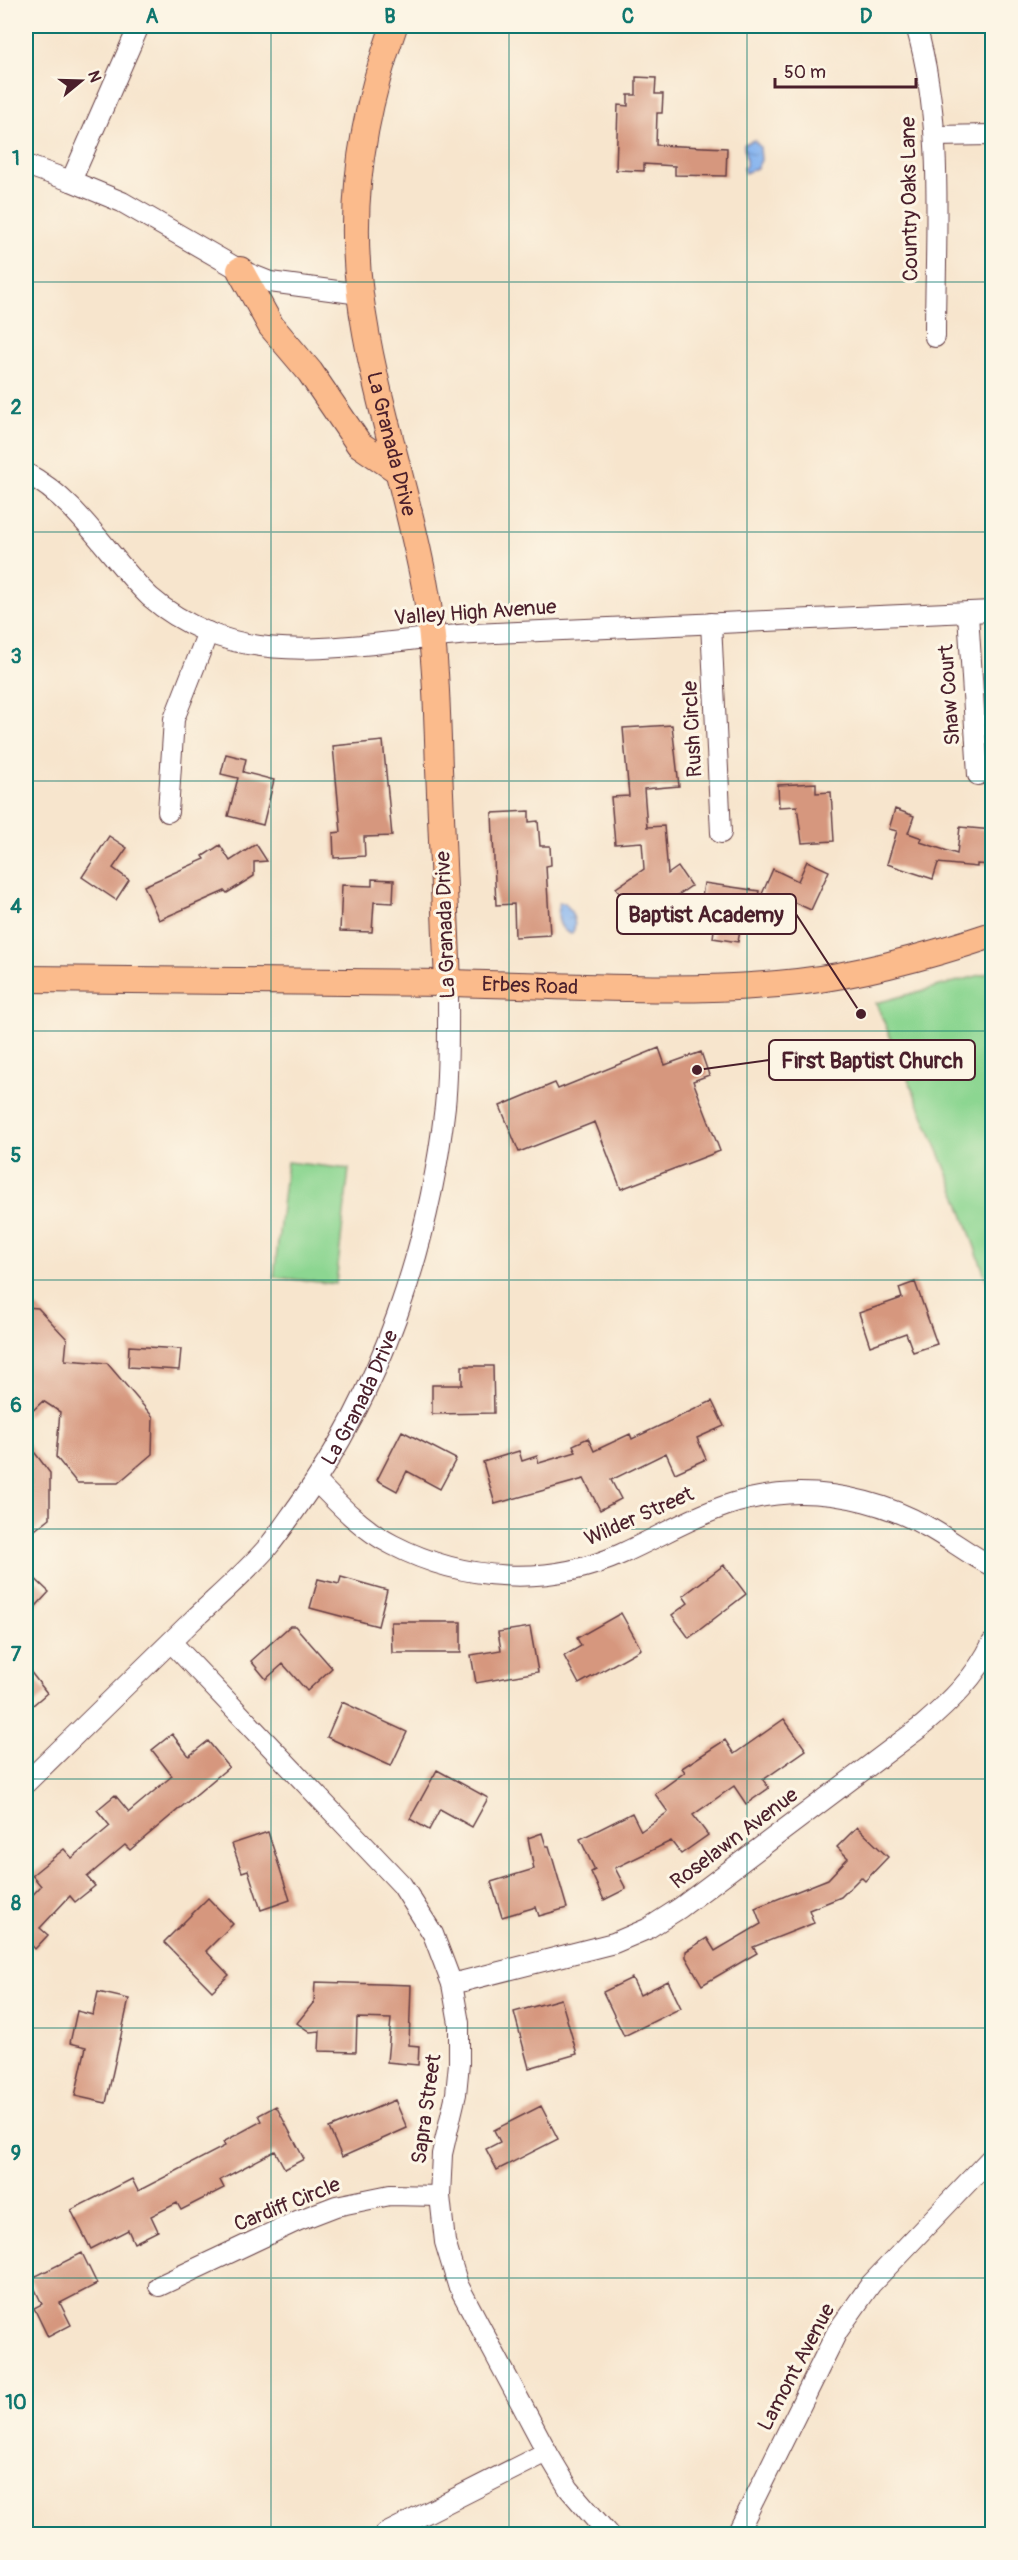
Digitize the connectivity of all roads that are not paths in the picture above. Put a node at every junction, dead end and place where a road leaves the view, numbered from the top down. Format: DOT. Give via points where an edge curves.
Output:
graph roads {
  1 [pos="139,26"];
  2 [pos="394,26"];
  3 [pos="916,26"];
  4 [pos="993,135"];
  5 [pos="934,136"];
  6 [pos="26,165"];
  7 [pos="72,181"];
  8 [pos="240,270"];
  9 [pos="360,294"];
  10 [pos="935,337"];
  11 [pos="398,470"];
  12 [pos="26,473"];
  13 [pos="993,611"];
  14 [pos="968,613"];
  15 [pos="711,623"];
  16 [pos="208,633"];
  17 [pos="432,637"];
  18 [pos="978,775"];
  19 [pos="168,812"];
  20 [pos="721,833"];
  21 [pos="993,935"];
  22 [pos="26,979"];
  23 [pos="448,983"];
  24 [pos="316,1481"];
  25 [pos="993,1566"];
  26 [pos="171,1642"];
  27 [pos="993,1643"];
  28 [pos="26,1783"];
  29 [pos="452,1984"];
  30 [pos="993,2157"];
  31 [pos="440,2196"];
  32 [pos="159,2286"];
  33 [pos="547,2451"];
  34 [pos="385,2535"];
  35 [pos="608,2535"];
  36 [pos="737,2535"];
  1 -- 7 [label="street"];
  2 -- 9 [label="main road, La Granada Drive" via="377,76 359,163 356,215"];
  3 -- 5 [label="street, Country Oaks Lane" via="930,92"];
  4 -- 5 [label="street"];
  5 -- 10 [label="street, Country Oaks Lane"];
  6 -- 7 [label="street"];
  7 -- 8 [label="street" via="122,202"];
  8 -- 9 [label="street" via="270,282"];
  8 -- 11 [label="main road" via="271,326 310,372 359,444"];
  9 -- 11 [label="main road, La Granada Drive"];
  11 -- 17 [label="main road, La Granada Drive" via="419,558"];
  12 -- 16 [label="street, Valley High Avenue" via="64,499 151,597 173,615"];
  13 -- 14 [label="street, Valley High Avenue"];
  14 -- 15 [label="street, Valley High Avenue"];
  14 -- 18 [label="street, Shaw Court"];
  15 -- 17 [label="street, Valley High Avenue"];
  15 -- 20 [label="street, Rush Circle"];
  16 -- 17 [label="street, Valley High Avenue" via="241,644 286,649"];
  16 -- 19 [label="street" via="174,719"];
  17 -- 23 [label="main road, La Granada Drive"];
  21 -- 23 [label="main road, Erbes Road" via="880,968 736,987"];
  22 -- 23 [label="main road, Erbes Road"];
  23 -- 24 [label="street, La Granada Drive" via="445,1105 420,1242 378,1363 350,1423"];
  24 -- 25 [label="street, Wilder Street" via="350,1516 391,1544 434,1563 484,1575 535,1576 579,1569 620,1555 718,1507 758,1497 801,1493 846,1497 895,1511"];
  24 -- 26 [label="street, La Granada Drive" via="267,1549"];
  26 -- 28 [label="street, La Granada Drive"];
  26 -- 29 [label="street, Sapra Street" via="402,1885 433,1934"];
  27 -- 29 [label="street, Roselawn Avenue" via="970,1678 922,1726 647,1929 614,1943"];
  29 -- 31 [label="street, Sapra Street" via="459,2023 459,2063 442,2154"];
  30 -- 36 [label="street, Lamont Avenue" via="870,2284 837,2332"];
  31 -- 32 [label="street, Cardiff Circle" via="390,2195 336,2206"];
  31 -- 33 [label="street, Sapra Street" via="445,2242 458,2285"];
  33 -- 34 [label="street"];
  33 -- 35 [label="street, Sapra Street" via="569,2489"];
}
